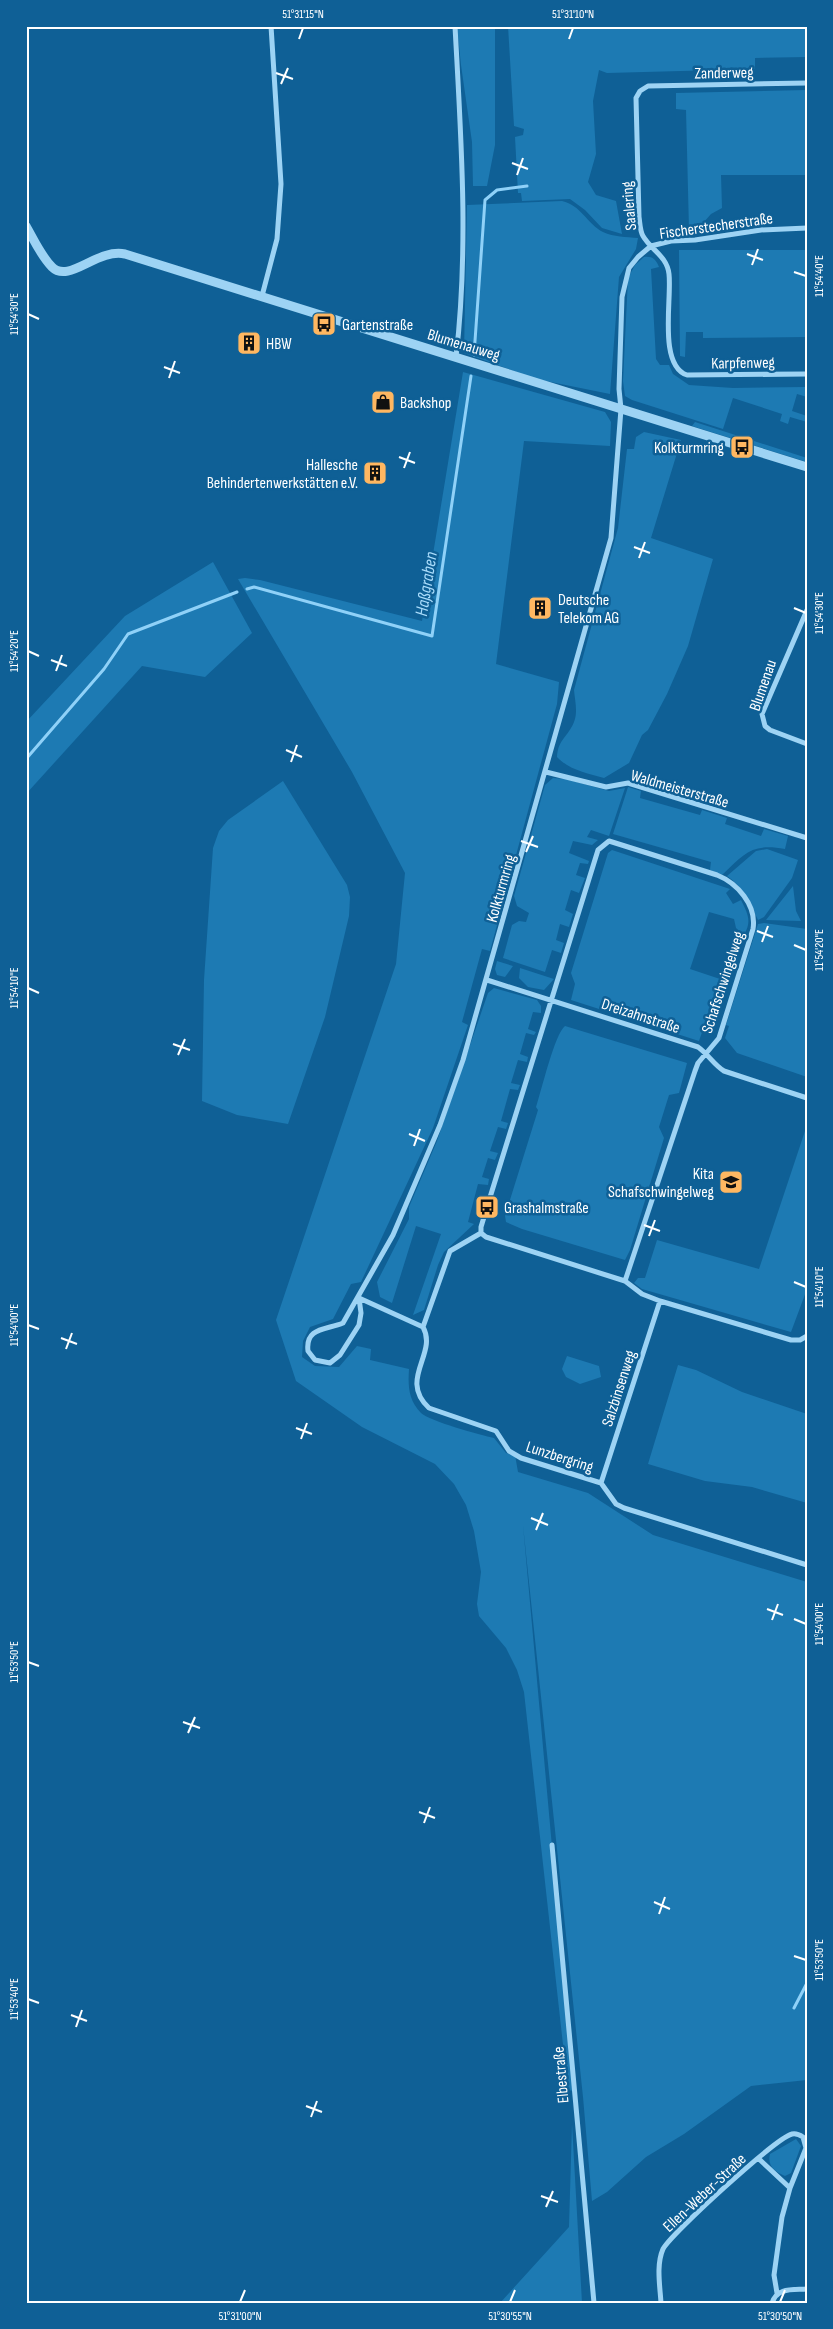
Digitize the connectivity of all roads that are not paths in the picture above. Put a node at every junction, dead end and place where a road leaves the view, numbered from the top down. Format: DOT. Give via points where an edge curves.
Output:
graph roads {
  1 [pos="270,26"];
  2 [pos="455,26"];
  3 [pos="807,83"];
  4 [pos="642,89"];
  5 [pos="26,226"];
  6 [pos="807,228"];
  7 [pos="651,246"];
  8 [pos="262,296"];
  9 [pos="456,358"];
  10 [pos="680,371"];
  11 [pos="807,374"];
  12 [pos="621,409"];
  13 [pos="807,467"];
  14 [pos="807,610"];
  15 [pos="807,744"];
  16 [pos="546,772"];
  17 [pos="807,838"];
  18 [pos="486,980"];
  19 [pos="552,999"];
  20 [pos="706,1053"];
  21 [pos="807,1098"];
  22 [pos="482,1233"];
  23 [pos="625,1281"];
  24 [pos="359,1298"];
  25 [pos="660,1302"];
  26 [pos="423,1327"];
  27 [pos="807,1336"];
  28 [pos="601,1483"];
  29 [pos="807,1565"];
  30 [pos="552,1845"];
  31 [pos="759,2159"];
  32 [pos="790,2188"];
  33 [pos="807,2288"];
  34 [pos="777,2293"];
  35 [pos="594,2303"];
  36 [pos="661,2303"];
  37 [pos="772,2303"];
  1 -- 8 [label="street" via="282,184 277,239"];
  2 -- 9 [label="street" via="464,204 463,300"];
  3 -- 4 [label="street, Zanderweg" via="658,85"];
  4 -- 7 [label="street, Saalering" via="636,98 639,217 643,237"];
  5 -- 8 [label="street, Blumenauweg" via="44,257 57,270 74,270 97,257 116,252"];
  6 -- 7 [label="street, Fischerstecherstraße" via="761,230"];
  7 -- 10 [label="street, Saalering" via="663,257 669,273 669,352"];
  7 -- 12 [label="street, Fischerstecherstraße" via="630,268 622,297"];
  8 -- 9 [label="street, Blumenauweg"];
  9 -- 12 [label="street, Blumenauweg"];
  10 -- 11 [label="street, Karpfenweg" via="696,376"];
  12 -- 13 [label="street, Blumenauweg"];
  12 -- 16 [label="street, Kolkturmring" via="611,538"];
  14 -- 15 [label="street, Blumenau" via="762,714 765,726 770,730"];
  16 -- 17 [label="street, Waldmeisterstraße" via="606,787 628,782"];
  16 -- 18 [label="street, Kolkturmring"];
  18 -- 19 [label="street, Dreizahnstraße"];
  18 -- 24 [label="street, Kolkturmring" via="440,1125 393,1235"];
  19 -- 20 [label="street, Dreizahnstraße" via="698,1047"];
  19 -- 20 [label="street, Schafschwingelweg" via="598,850 609,842 717,875 733,883 749,904 754,919 719,1038"];
  19 -- 22 [label="street" via="487,1207"];
  20 -- 21 [label="street, Dreizahnstraße" via="724,1071"];
  20 -- 23 [label="street, Schafschwingelweg" via="695,1070"];
  22 -- 23 [label="street" via="486,1237"];
  22 -- 26 [label="street" via="450,1251"];
  23 -- 25 [label="street"];
  24 -- 24 [label="street, Kolkturmring" via="343,1323 316,1330 310,1337 308,1351 315,1360 330,1363 340,1355 360,1322"];
  24 -- 26 [label="street"];
  25 -- 27 [label="street" via="792,1340"];
  25 -- 28 [label="street, Salzbinsenweg"];
  26 -- 28 [label="street, Lunzbergring" via="427,1339 416,1382 422,1401 429,1408 496,1431 509,1451 521,1458"];
  28 -- 29 [label="street, Lunzbergring" via="616,1504 624,1508"];
  30 -- 35 [label="street, Elbestraße"];
  31 -- 32 [label="street, Ellen-Weber-Straße"];
  31 -- 32 [label="street, Ellen-Weber-Straße" via="793,2134 803,2137 806,2148"];
  31 -- 36 [label="street, Ellen-Weber-Straße" via="698,2211 667,2244 660,2260"];
  32 -- 34 [label="street, Ellen-Weber-Straße" via="782,2217 774,2275"];
  33 -- 34 [label="street"];
  34 -- 37 [label="street"];
}
